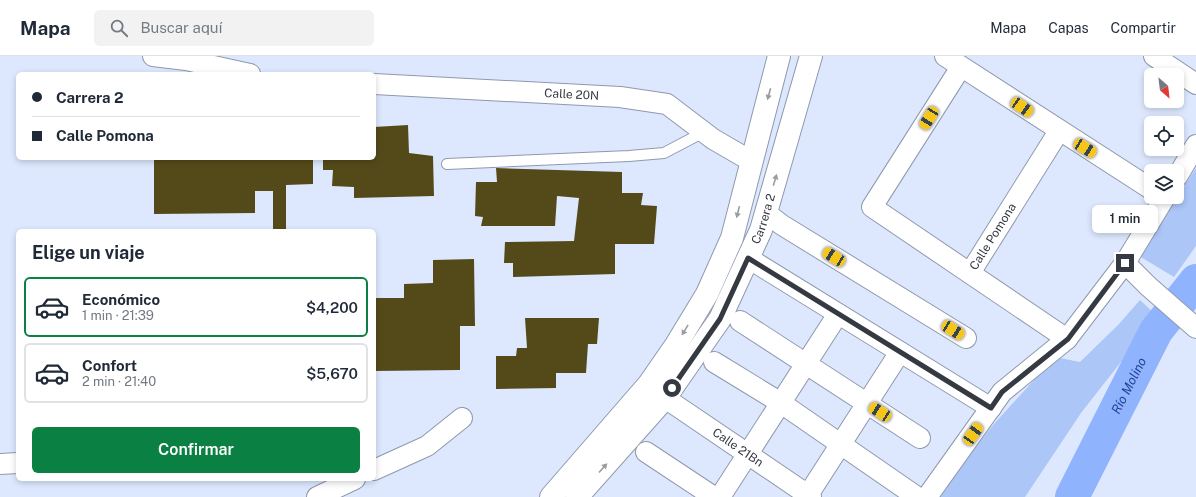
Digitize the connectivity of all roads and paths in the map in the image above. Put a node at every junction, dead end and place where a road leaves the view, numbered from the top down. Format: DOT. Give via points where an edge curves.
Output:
graph roads {
  1 [pos="152,56"];
  2 [pos="779,56"];
  3 [pos="810,56"];
  4 [pos="1154,56"];
  5 [pos="953,61"];
  6 [pos="1181,64"];
  7 [pos="241,72"];
  8 [pos="376,84"];
  9 [pos="1196,84"];
  10 [pos="1059,131"];
  11 [pos="704,132"];
  12 [pos="1196,146"];
  13 [pos="751,161"];
  14 [pos="447,164"];
  15 [pos="1184,166"];
  16 [pos="1144,184"];
  17 [pos="1156,204"];
  18 [pos="766,213"];
  19 [pos="748,258"];
  20 [pos="1125,263"];
  21 [pos="970,273"];
  22 [pos="838,314"];
  23 [pos="740,321"];
  24 [pos="1196,328"];
  25 [pos="966,338"];
  26 [pos="1068,339"];
  27 [pos="900,352"];
  28 [pos="714,362"];
  29 [pos="806,364"];
  30 [pos="665,398"];
  31 [pos="781,403"];
  32 [pos="867,404"];
  33 [pos="991,408"];
  34 [pos="462,418"];
  35 [pos="920,438"];
  36 [pos="841,444"];
  37 [pos="646,452"];
  38 [pos="748,454"];
  39 [pos="16,463"];
  40 [pos="0,464"];
  41 [pos="376,469"];
  42 [pos="345,481"];
  43 [pos="810,496"];
  44 [pos="317,497"];
  45 [pos="551,497"];
  46 [pos="577,497"];
  47 [pos="714,497"];
  48 [pos="720,497"];
  49 [pos="916,497"];
  50 [pos="927,497"];
  1 -- 7 [label="street" via="186,60"];
  2 -- 13 [label="main road, Carrera 2, one-way"];
  18 -- 3 [label="main road, Carrera 2, one-way"];
  4 -- 6 [label="street"];
  5 -- 10 [label="street"];
  5 -- 21 [label="street" via="872,207"];
  6 -- 9 [label="street"];
  8 -- 11 [label="street, Calle 20N" via="620,97 667,104"];
  10 -- 16 [label="street"];
  10 -- 21 [label="street, Calle Pomona"];
  11 -- 13 [label="street, Calle 20N"];
  11 -- 14 [label="lane" via="664,153"];
  12 -- 15 [label="street"];
  13 -- 45 [label="main road, Carrera 2, one-way" via="732,238 707,294 649,384"];
  17 -- 20 [label="street"];
  18 -- 19 [label="main road, Carrera 2"];
  18 -- 25 [label="street"];
  19 -- 22 [label="street"];
  19 -- 30 [label="main road, Carrera 2" via="720,319"];
  20 -- 24 [label="street"];
  20 -- 26 [label="street"];
  21 -- 26 [label="street, Calle Pomona"];
  22 -- 27 [label="street"];
  22 -- 29 [label="street"];
  23 -- 29 [label="street"];
  26 -- 33 [label="street" via="1002,392"];
  27 -- 32 [label="street"];
  27 -- 33 [label="street"];
  28 -- 31 [label="street"];
  29 -- 31 [label="street"];
  29 -- 32 [label="street"];
  30 -- 38 [label="street, Calle 21Bn"];
  46 -- 30 [label="main road, Carrera 2, one-way"];
  31 -- 36 [label="street"];
  31 -- 38 [label="street"];
  32 -- 35 [label="street"];
  32 -- 36 [label="street"];
  33 -- 50 [label="street"];
  34 -- 41 [label="street" via="427,446"];
  36 -- 43 [label="street"];
  36 -- 49 [label="street"];
  37 -- 47 [label="street"];
  38 -- 43 [label="street, Calle 21Bn"];
  38 -- 48 [label="street"];
  39 -- 40 [label="street"];
  42 -- 44 [label="street"];
}
